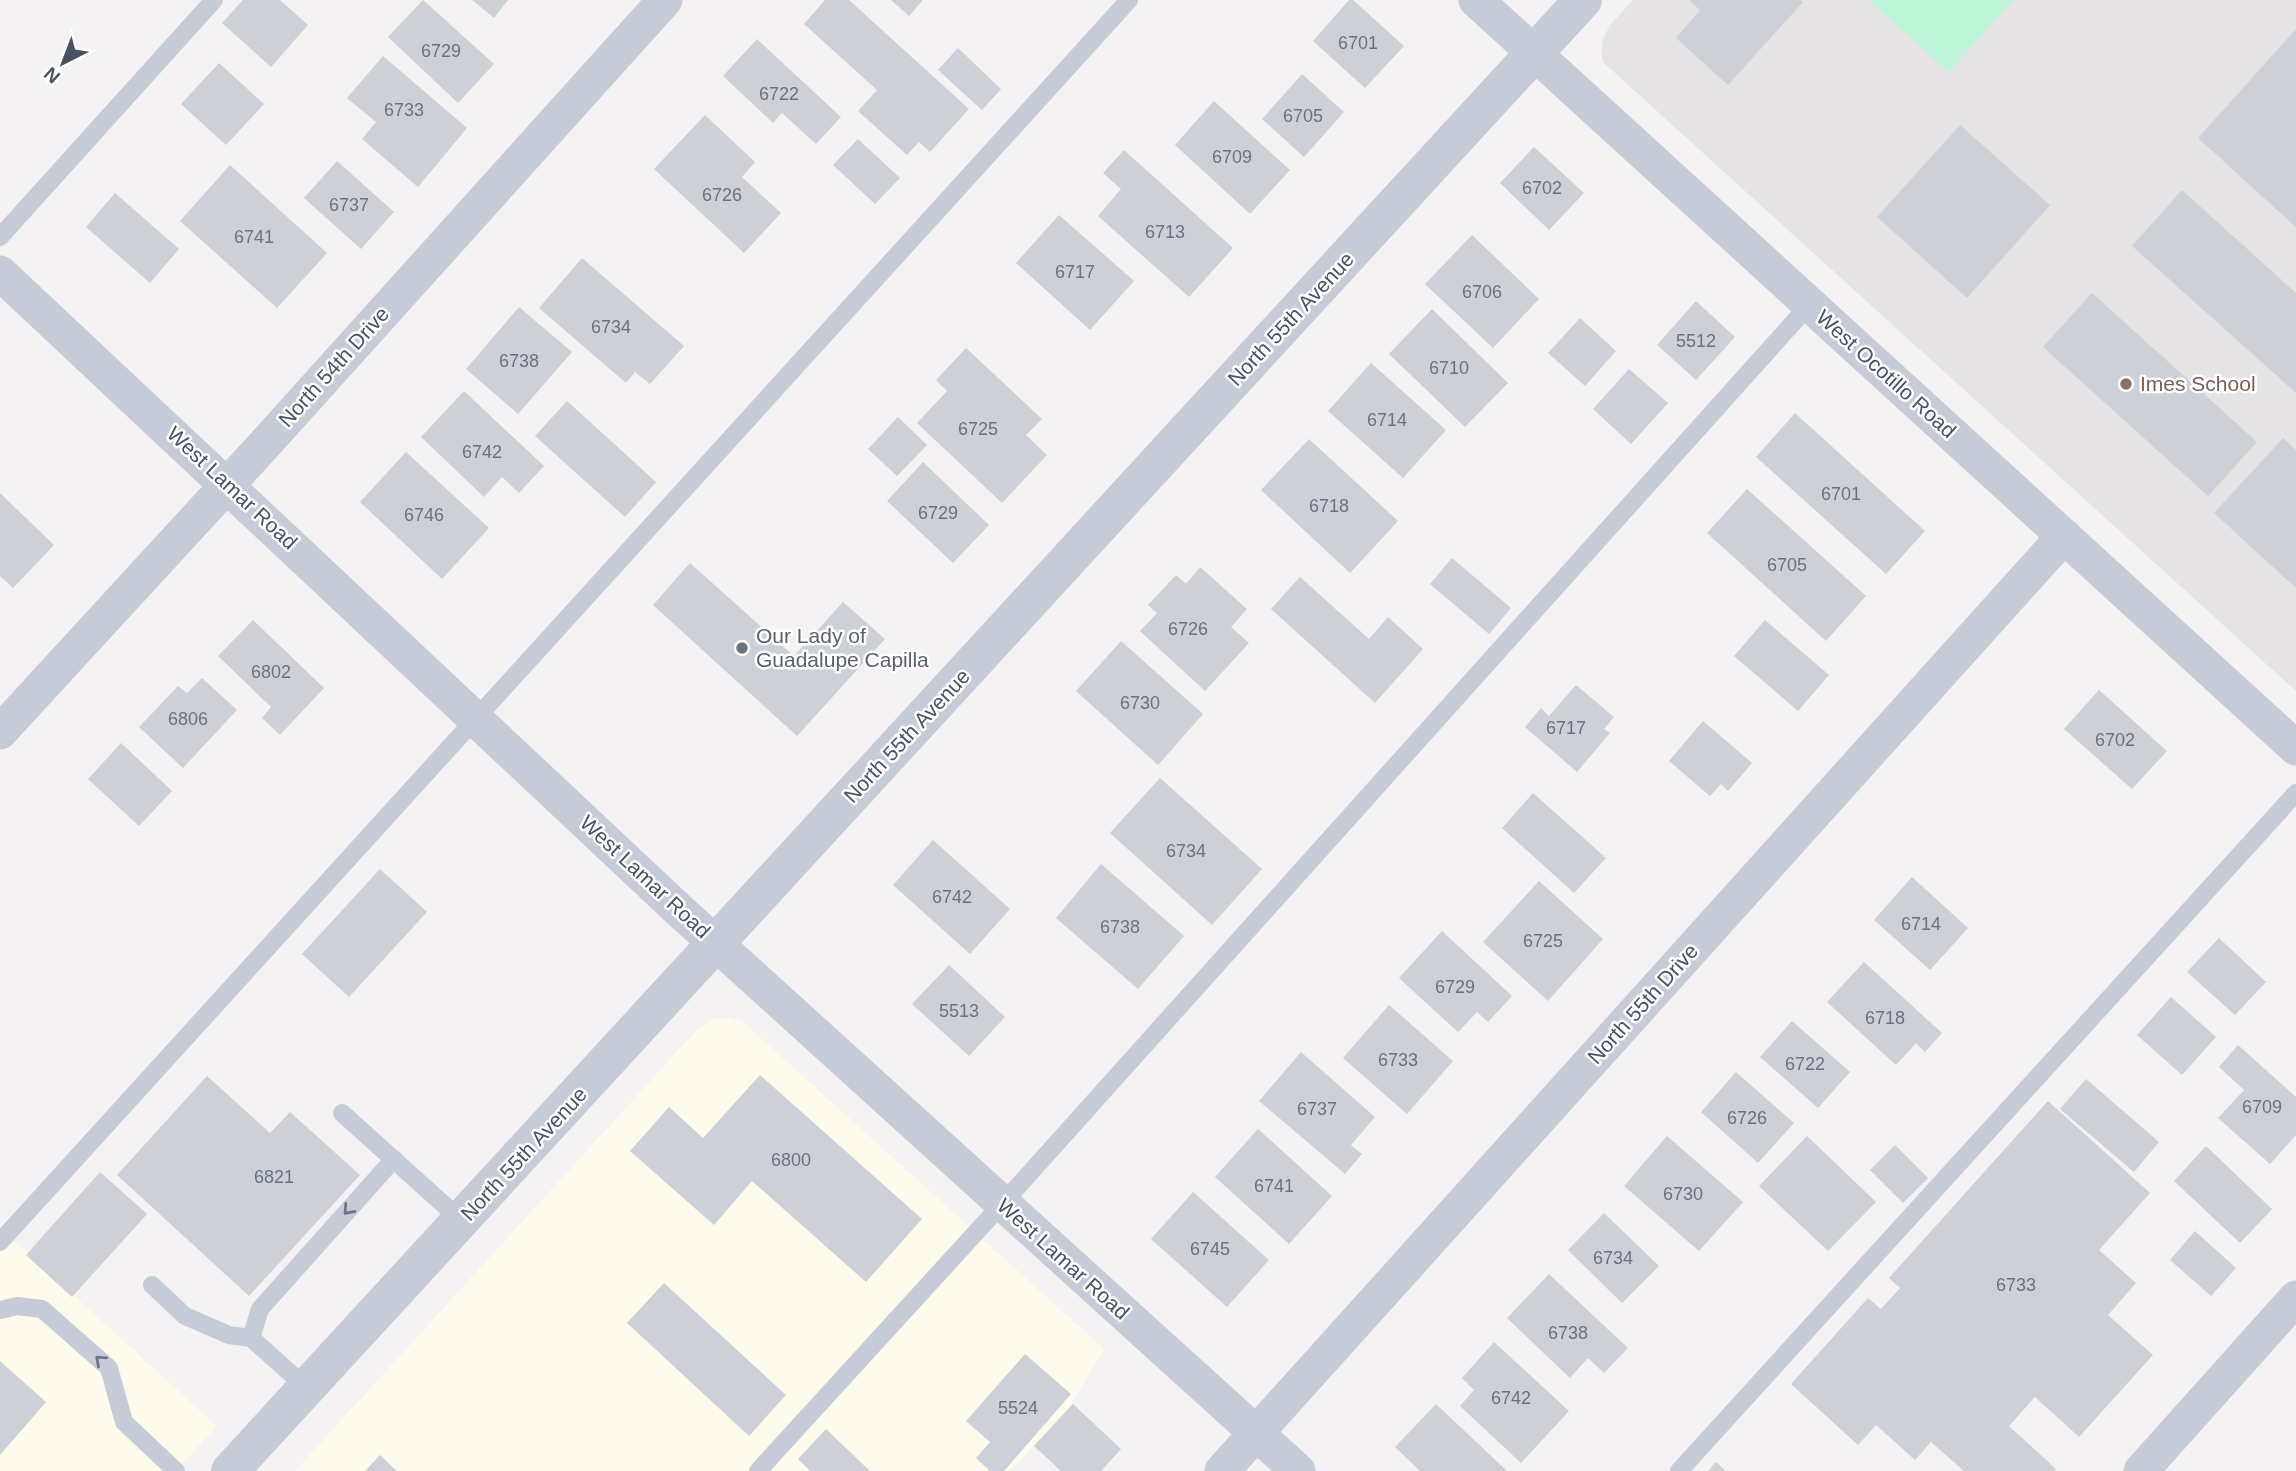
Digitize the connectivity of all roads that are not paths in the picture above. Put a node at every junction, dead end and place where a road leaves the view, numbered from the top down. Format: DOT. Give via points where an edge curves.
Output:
graph roads {
  1 [pos="214,0"];
  2 [pos="665,0"];
  3 [pos="1129,0"];
  4 [pos="1476,0"];
  5 [pos="1583,0"];
  6 [pos="1535,53"];
  7 [pos="0,237"];
  8 [pos="0,273"];
  9 [pos="1810,304"];
  10 [pos="228,484"];
  11 [pos="2064,536"];
  12 [pos="476,718"];
  13 [pos="0,732"];
  14 [pos="2296,748"];
  15 [pos="2296,793"];
  16 [pos="716,943"];
  17 [pos="342,1113"];
  18 [pos="394,1159"];
  19 [pos="1002,1204"];
  20 [pos="462,1221"];
  21 [pos="0,1242"];
  22 [pos="152,1285"];
  23 [pos="2296,1298"];
  24 [pos="0,1310"];
  25 [pos="251,1338"];
  26 [pos="307,1388"];
  27 [pos="1256,1433"];
  28 [pos="176,1471"];
  29 [pos="230,1471"];
  30 [pos="758,1471"];
  31 [pos="1222,1471"];
  32 [pos="1298,1471"];
  33 [pos="1679,1471"];
  34 [pos="2141,1471"];
  1 -- 7 [label="lane"];
  2 -- 10 [label="street, North 54th Drive"];
  3 -- 12 [label="lane"];
  4 -- 6 [label="street, West Ocotillo Road"];
  5 -- 6 [label="street, North 55th Avenue"];
  6 -- 9 [label="street, West Ocotillo Road"];
  6 -- 16 [label="street, North 55th Avenue"];
  8 -- 10 [label="street, West Lamar Road"];
  9 -- 11 [label="street, West Ocotillo Road"];
  9 -- 19 [label="lane"];
  10 -- 12 [label="street, West Lamar Road"];
  10 -- 13 [label="street, North 54th Drive"];
  11 -- 14 [label="street, West Ocotillo Road"];
  11 -- 27 [label="street, North 55th Drive"];
  12 -- 16 [label="street, West Lamar Road"];
  12 -- 21 [label="lane"];
  15 -- 33 [label="lane"];
  16 -- 19 [label="street, West Lamar Road"];
  16 -- 20 [label="street, North 55th Avenue"];
  17 -- 18 [label="lane"];
  18 -- 20 [label="lane"];
  18 -- 25 [label="lane, one-way" via="260,1309"];
  19 -- 27 [label="street, West Lamar Road"];
  19 -- 30 [label="lane"];
  20 -- 26 [label="street, North 55th Avenue"];
  22 -- 25 [label="lane" via="185,1316 229,1335"];
  23 -- 34 [label="street"];
  28 -- 24 [label="lane, one-way" via="124,1423 109,1368 42,1309 17,1306"];
  25 -- 26 [label="lane"];
  26 -- 29 [label="street, North 55th Avenue"];
  27 -- 31 [label="street, North 55th Drive"];
  27 -- 32 [label="street, West Lamar Road"];
}
